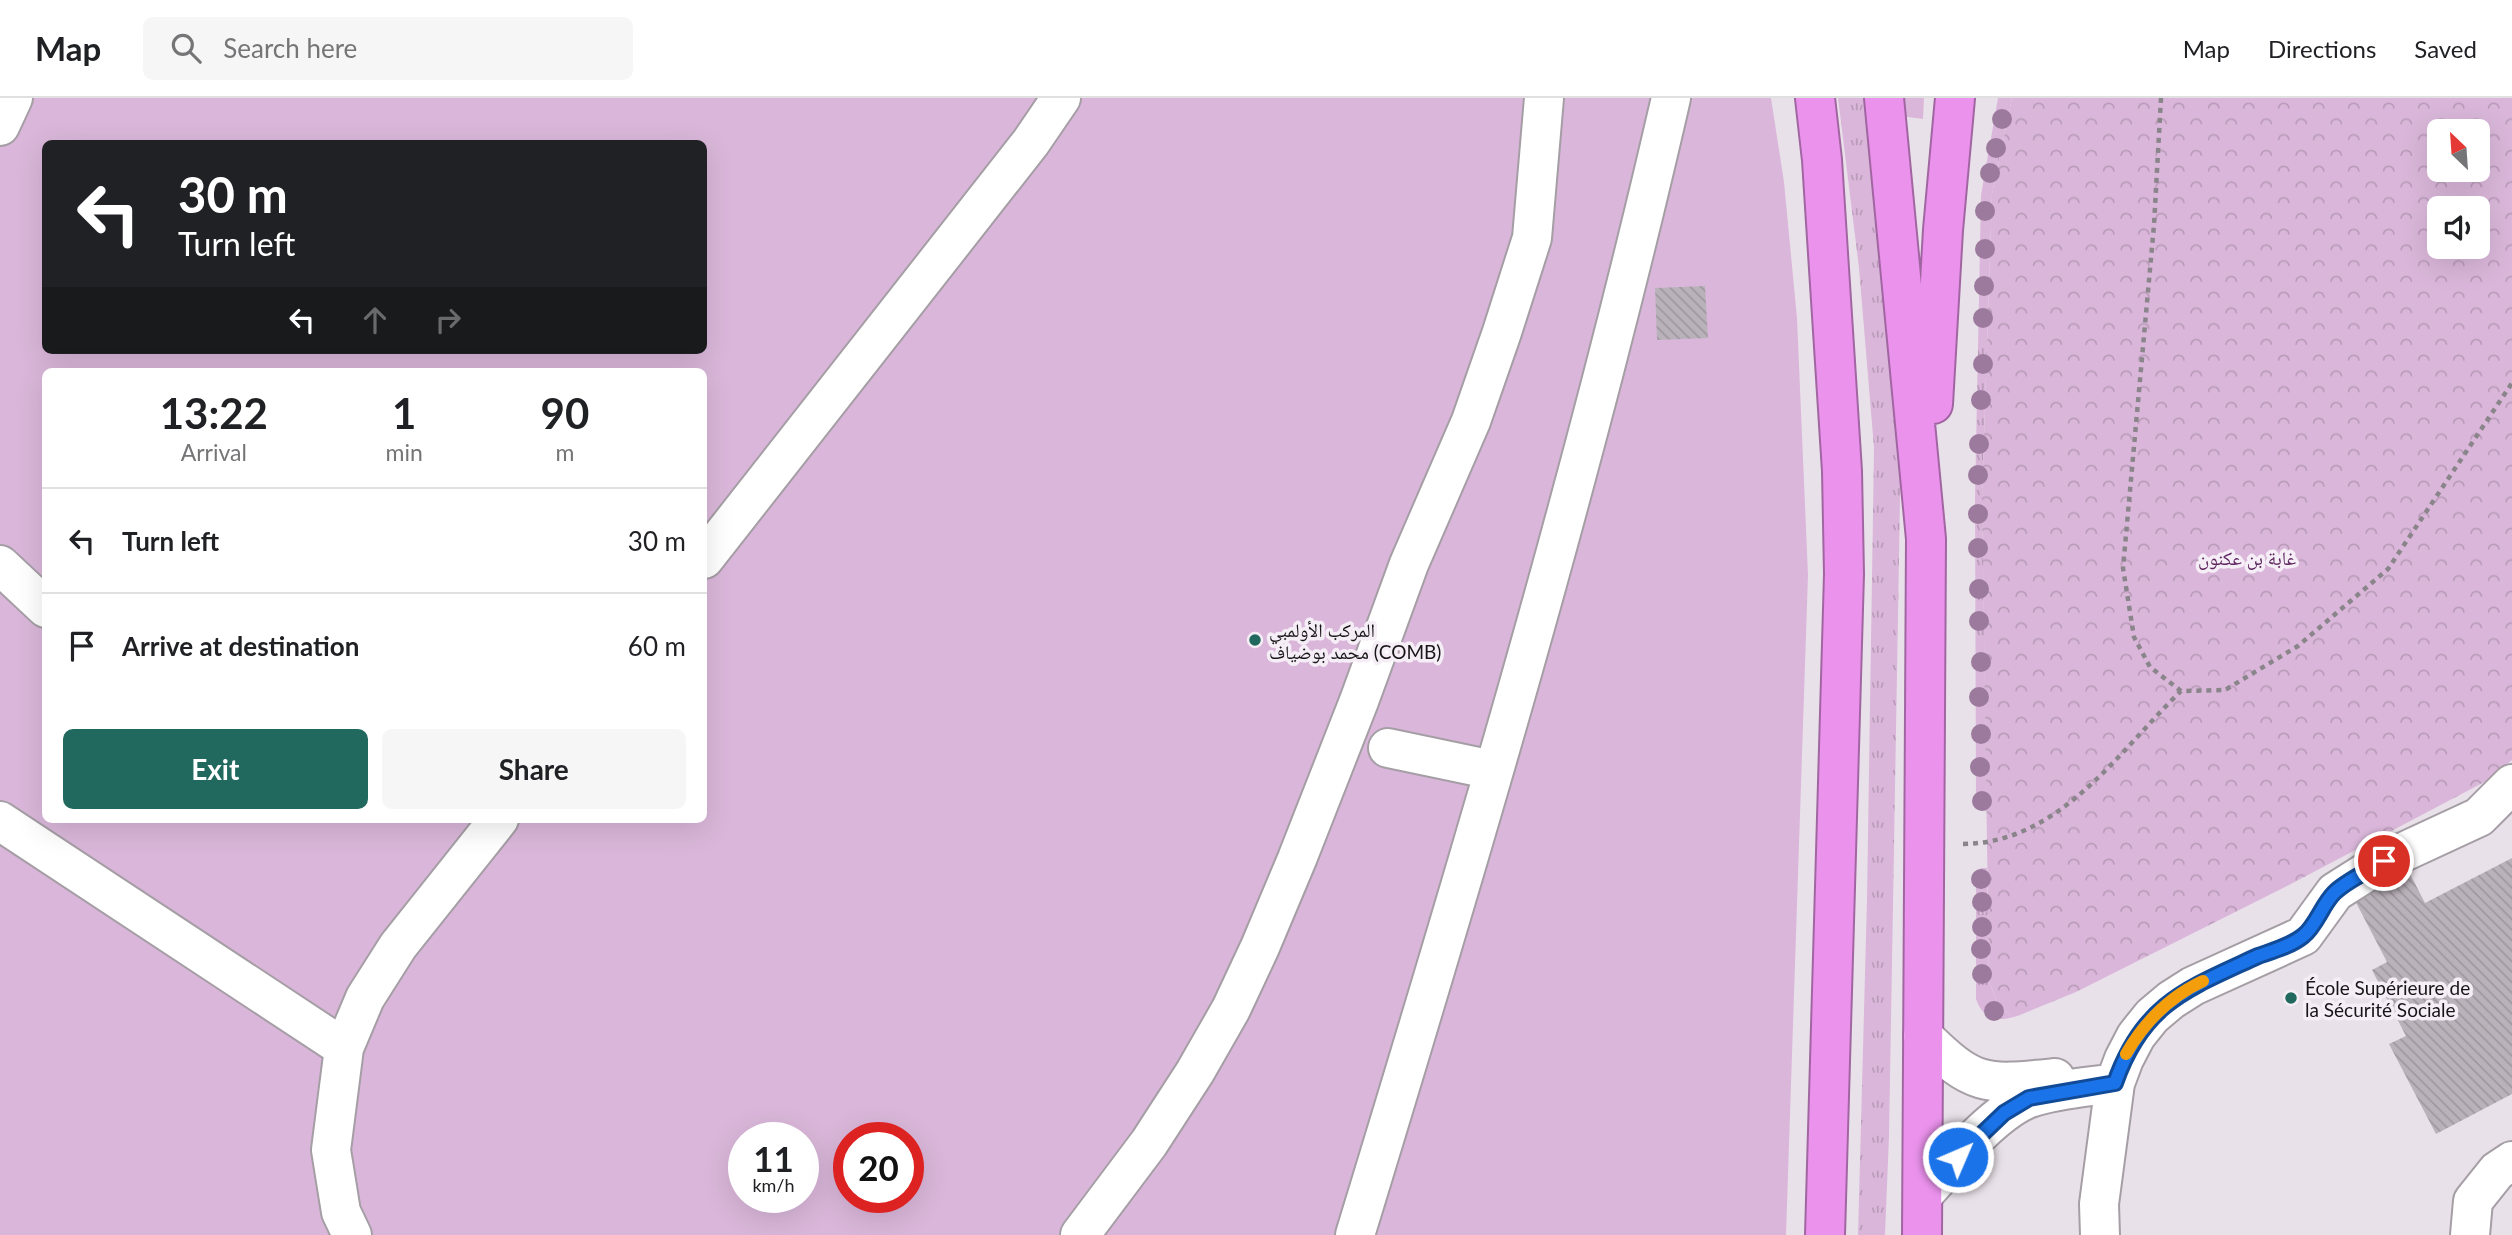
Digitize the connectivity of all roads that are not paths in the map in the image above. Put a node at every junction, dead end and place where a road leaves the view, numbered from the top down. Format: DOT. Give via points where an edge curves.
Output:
graph roads {
  1 [pos="13,98"];
  2 [pos="1061,98"];
  3 [pos="1544,98"];
  4 [pos="1671,98"];
  5 [pos="1792,98"];
  6 [pos="1815,98"];
  7 [pos="1884,98"];
  8 [pos="1955,98"];
  9 [pos="0,126"];
  10 [pos="1822,160"];
  11 [pos="1926,539"];
  12 [pos="707,555"];
  13 [pos="0,565"];
  14 [pos="42,604"];
  15 [pos="1388,748"];
  16 [pos="1493,769"];
  17 [pos="2512,784"];
  18 [pos="0,821"];
  19 [pos="496,823"];
  20 [pos="1923,1036"];
  21 [pos="344,1048"];
  22 [pos="2117,1076"];
  23 [pos="2512,1161"];
  24 [pos="1923,1195"];
  25 [pos="352,1235"];
  26 [pos="1080,1235"];
  27 [pos="1355,1235"];
  28 [pos="1825,1235"];
  29 [pos="1922,1235"];
  30 [pos="2100,1235"];
  31 [pos="2470,1235"];
  1 -- 9 [label="lane"];
  2 -- 12 [label="lane"];
  3 -- 26 [label="lane" via="1532,238 1502,332 1292,872 1231,1009 1195,1072"];
  4 -- 16 [label="lane" via="1589,433"];
  5 -- 10 [label="highway"];
  6 -- 10 [label="highway"];
  7 -- 11 [label="highway"];
  8 -- 11 [label="highway" via="1938,303"];
  10 -- 28 [label="highway" via="1844,574"];
  11 -- 20 [label="highway"];
  13 -- 14 [label="lane"];
  15 -- 16 [label="lane"];
  16 -- 27 [label="lane"];
  17 -- 22 [label="lane" via="2479,817 2384,861 2335,892 2303,936 2171,1000 2136,1036"];
  18 -- 21 [label="lane"];
  19 -- 21 [label="lane" via="398,946 365,998"];
  20 -- 22 [label="lane" via="1954,1066 1995,1082"];
  20 -- 24 [label="highway"];
  21 -- 25 [label="lane" via="331,1150 341,1212"];
  22 -- 24 [label="lane" via="2029,1098 1976,1139"];
  22 -- 30 [label="lane" via="2099,1204"];
  23 -- 31 [label="lane" via="2497,1171 2473,1201"];
  24 -- 29 [label="highway"];
}
